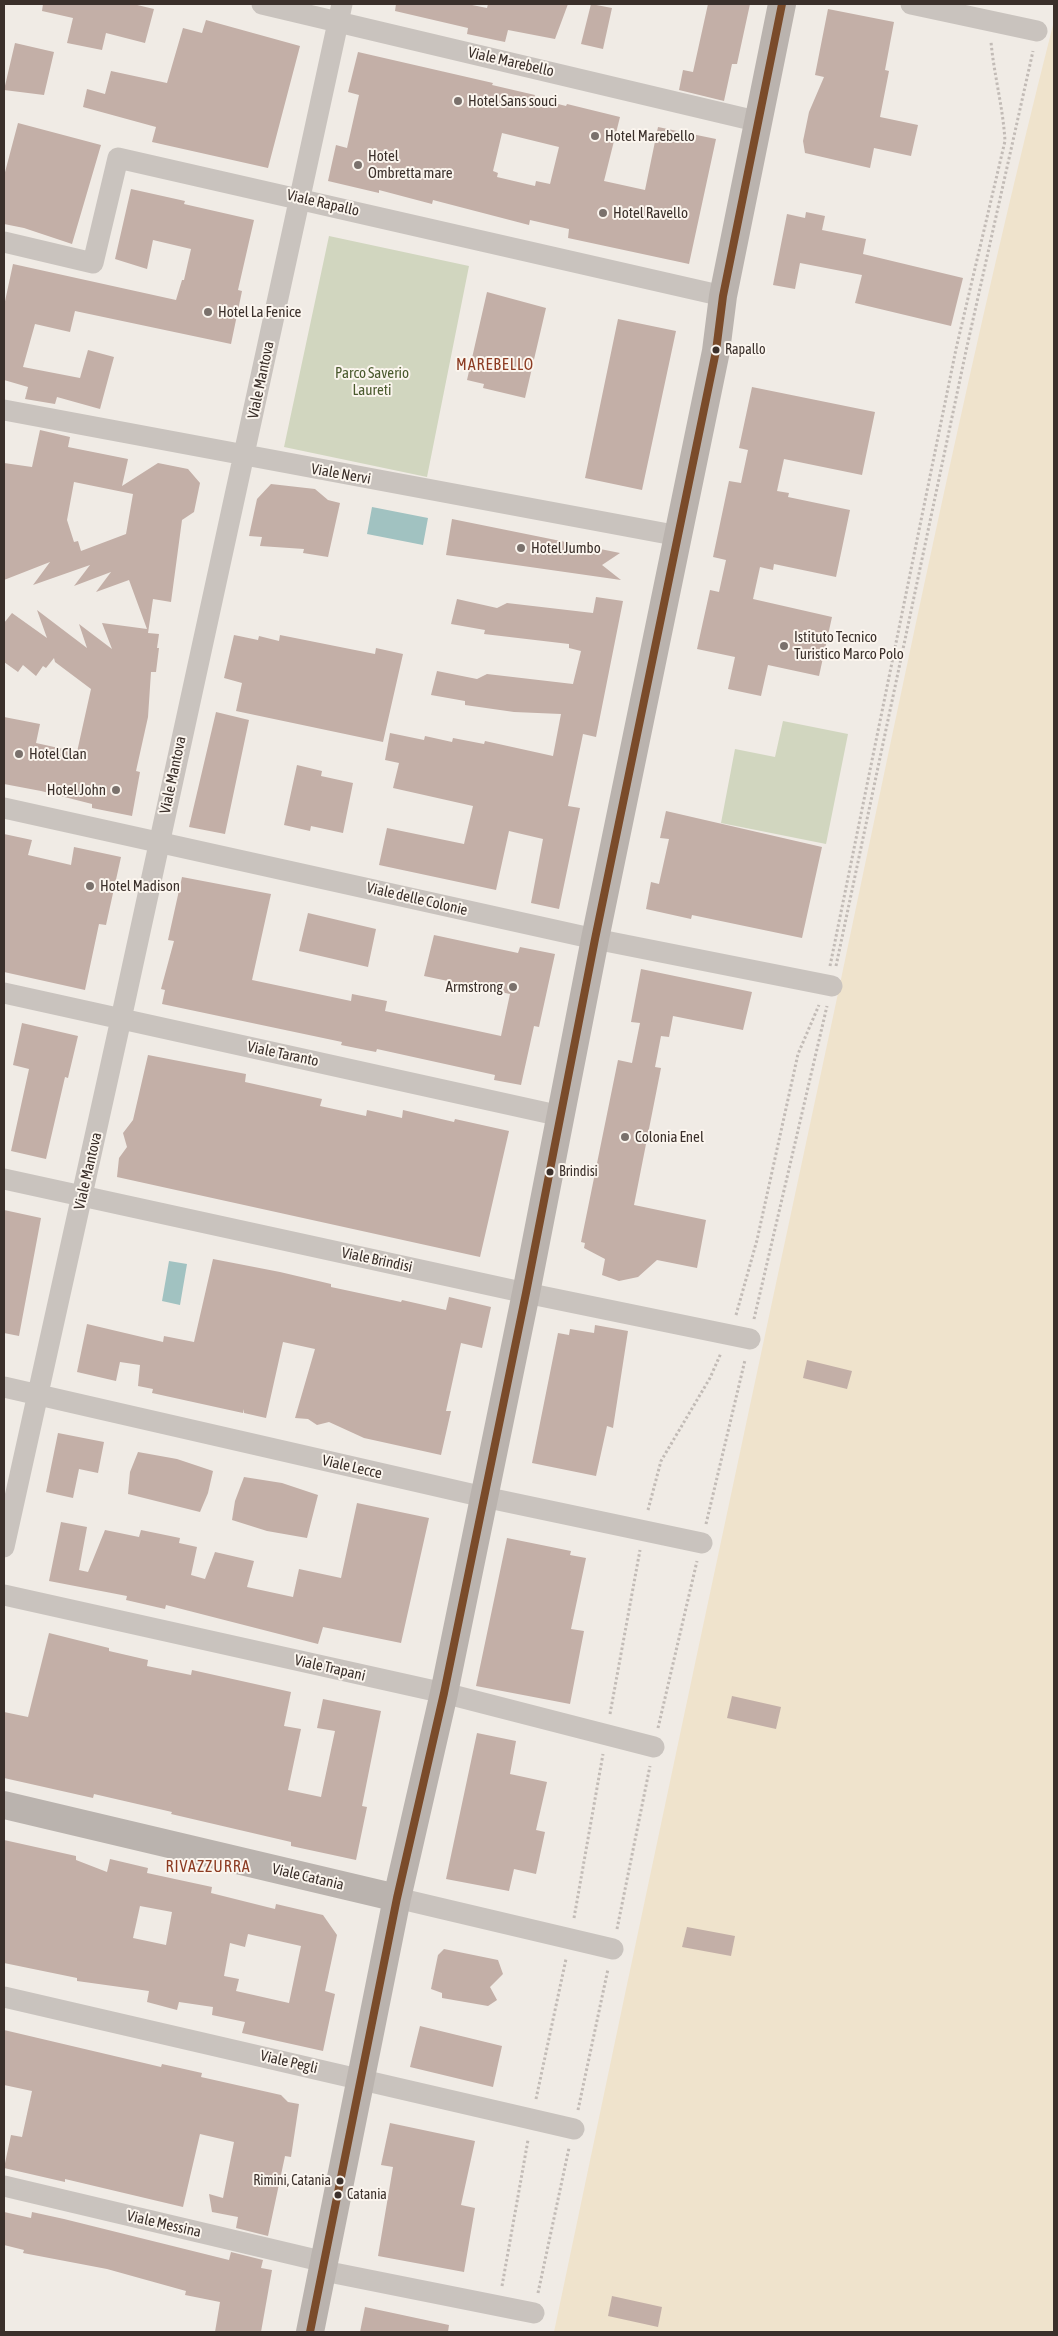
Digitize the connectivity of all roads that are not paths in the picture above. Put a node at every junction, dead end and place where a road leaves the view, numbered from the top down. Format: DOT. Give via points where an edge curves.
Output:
graph roads {
  1 [pos="262,4"];
  2 [pos="782,4"];
  3 [pos="911,4"];
  4 [pos="340,12"];
  5 [pos="1037,31"];
  6 [pos="760,122"];
  7 [pos="300,198"];
  8 [pos="4,242"];
  9 [pos="722,296"];
  10 [pos="4,410"];
  11 [pos="244,456"];
  12 [pos="679,536"];
  13 [pos="4,808"];
  14 [pos="159,840"];
  15 [pos="595,939"];
  16 [pos="829,985"];
  17 [pos="4,993"];
  18 [pos="121,1019"];
  19 [pos="562,1116"];
  20 [pos="4,1179"];
  21 [pos="82,1196"];
  22 [pos="526,1293"];
  23 [pos="750,1339"];
  24 [pos="4,1387"];
  25 [pos="38,1395"];
  26 [pos="484,1497"];
  27 [pos="702,1543"];
  28 [pos="4,1547"];
  29 [pos="4,1595"];
  30 [pos="444,1694"];
  31 [pos="654,1747"];
  32 [pos="4,1805"];
  33 [pos="397,1898"];
  34 [pos="613,1949"];
  35 [pos="4,1997"];
  36 [pos="360,2078"];
  37 [pos="574,2129"];
  38 [pos="4,2186"];
  39 [pos="325,2266"];
  40 [pos="534,2313"];
  41 [pos="310,2332"];
  1 -- 4 [label="street, Viale Marebello"];
  2 -- 6 [label="street"];
  3 -- 5 [label="street"];
  4 -- 6 [label="street, Viale Marebello"];
  4 -- 7 [label="street, Viale Mantova"];
  6 -- 9 [label="street"];
  7 -- 8 [label="street, Viale Rapallo" via="118,158 93,263"];
  7 -- 9 [label="street, Viale Rapallo"];
  7 -- 11 [label="street, Viale Mantova"];
  9 -- 12 [label="street" via="716,351"];
  10 -- 11 [label="street, Viale Nervi"];
  11 -- 12 [label="street, Viale Nervi"];
  11 -- 14 [label="street, Viale Mantova"];
  12 -- 15 [label="street"];
  13 -- 14 [label="street, Viale delle Colonie"];
  14 -- 15 [label="street, Viale delle Colonie"];
  14 -- 18 [label="street, Viale Mantova"];
  15 -- 16 [label="street, Viale delle Colonie"];
  15 -- 19 [label="street"];
  17 -- 18 [label="street, Viale Taranto"];
  18 -- 19 [label="street, Viale Taranto"];
  18 -- 21 [label="street, Viale Mantova"];
  19 -- 22 [label="street"];
  20 -- 21 [label="street, Viale Brindisi"];
  21 -- 22 [label="street, Viale Brindisi"];
  21 -- 25 [label="street, Viale Mantova"];
  22 -- 23 [label="street, Viale Brindisi"];
  22 -- 26 [label="street"];
  24 -- 25 [label="street, Viale Lecce"];
  25 -- 26 [label="street, Viale Lecce"];
  25 -- 28 [label="street, Viale Mantova"];
  26 -- 27 [label="street, Viale Lecce"];
  26 -- 30 [label="street"];
  29 -- 30 [label="street, Viale Trapani"];
  30 -- 31 [label="street, Viale Trapani"];
  30 -- 33 [label="street"];
  32 -- 33 [label="street, Viale Catania"];
  33 -- 34 [label="street, Viale Catania"];
  33 -- 36 [label="street"];
  35 -- 36 [label="street, Viale Pegli"];
  36 -- 37 [label="street, Viale Pegli"];
  36 -- 39 [label="street"];
  38 -- 39 [label="street, Viale Messina"];
  39 -- 40 [label="street, Viale Messina"];
  39 -- 41 [label="street"];
}
